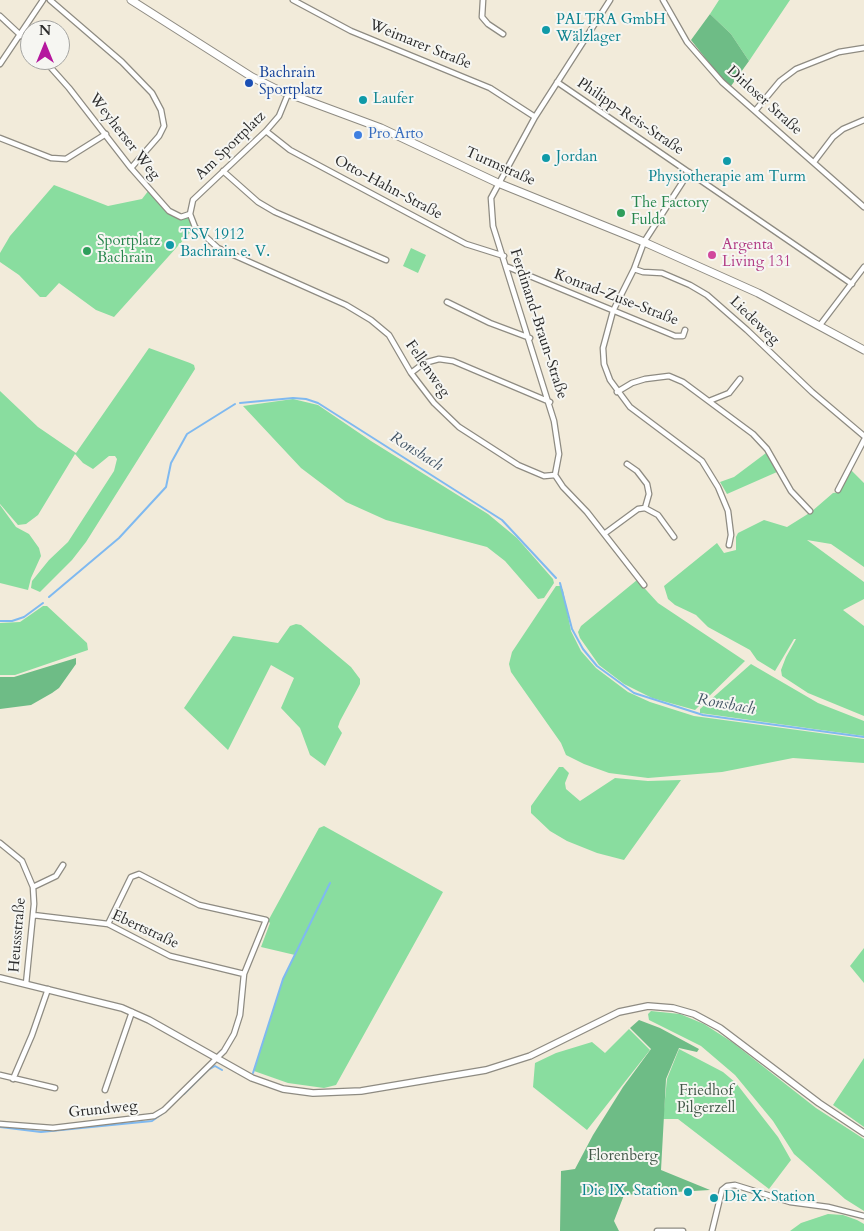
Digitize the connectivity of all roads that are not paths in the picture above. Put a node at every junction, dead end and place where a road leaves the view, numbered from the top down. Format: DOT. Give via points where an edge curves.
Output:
graph roads {
  1 [pos="43,0"];
  2 [pos="50,0"];
  3 [pos="131,0"];
  4 [pos="293,0"];
  5 [pos="304,0"];
  6 [pos="483,0"];
  7 [pos="610,0"];
  8 [pos="663,0"];
  9 [pos="300,5"];
  10 [pos="0,16"];
  11 [pos="30,20"];
  12 [pos="20,33"];
  13 [pos="503,34"];
  14 [pos="20,35"];
  15 [pos="864,48"];
  16 [pos="0,64"];
  17 [pos="52,70"];
  18 [pos="558,82"];
  19 [pos="288,94"];
  20 [pos="755,110"];
  21 [pos="535,117"];
  22 [pos="864,120"];
  23 [pos="266,131"];
  24 [pos="106,134"];
  25 [pos="0,138"];
  26 [pos="814,162"];
  27 [pos="131,168"];
  28 [pos="223,172"];
  29 [pos="689,172"];
  30 [pos="498,183"];
  31 [pos="864,207"];
  32 [pos="190,214"];
  33 [pos="644,242"];
  34 [pos="504,256"];
  35 [pos="386,260"];
  36 [pos="508,267"];
  37 [pos="864,268"];
  38 [pos="634,269"];
  39 [pos="852,284"];
  40 [pos="447,302"];
  41 [pos="613,311"];
  42 [pos="820,325"];
  43 [pos="685,330"];
  44 [pos="530,338"];
  45 [pos="864,350"];
  46 [pos="411,373"];
  47 [pos="740,379"];
  48 [pos="617,392"];
  49 [pos="709,401"];
  50 [pos="550,402"];
  51 [pos="864,436"];
  52 [pos="864,440"];
  53 [pos="627,464"];
  54 [pos="556,475"];
  55 [pos="838,490"];
  56 [pos="645,508"];
  57 [pos="810,510"];
  58 [pos="604,534"];
  59 [pos="674,537"];
  60 [pos="729,545"];
  61 [pos="644,585"];
  62 [pos="0,843"];
  63 [pos="62,865"];
  64 [pos="33,887"];
  65 [pos="33,915"];
  66 [pos="108,924"];
  67 [pos="244,974"];
  68 [pos="0,978"];
  69 [pos="26,984"];
  70 [pos="48,989"];
  71 [pos="132,1012"];
  72 [pos="216,1058"];
  73 [pos="0,1075"];
  74 [pos="13,1079"];
  75 [pos="55,1088"];
  76 [pos="104,1090"];
  77 [pos="0,1124"];
  78 [pos="864,1133"];
  79 [pos="864,1216"];
  80 [pos="657,1231"];
  81 [pos="683,1231"];
  82 [pos="712,1231"];
  1 -- 11 [label="street"];
  2 -- 27 [label="street" via="122,62 152,93 161,110 164,126"];
  3 -- 19 [label="main road, Turmstraße" via="252,77"];
  4 -- 9 [label="street, Weimarer Straße"];
  5 -- 9 [label="street"];
  6 -- 13 [label="street" via="482,17"];
  7 -- 18 [label="street, Ferdinand-Braun-Straße"];
  8 -- 20 [label="street, Dirloser Straße" via="693,49 722,82"];
  9 -- 21 [label="street, Weimarer Straße" via="342,27 490,88"];
  10 -- 12 [label="street"];
  14 -- 16 [label="street"];
  15 -- 20 [label="street" via="839,52 796,69 780,81"];
  17 -- 24 [label="street, Weyherser Weg"];
  18 -- 21 [label="street, Ferdinand-Braun-Straße"];
  18 -- 29 [label="street, Philipp-Reis-Straße"];
  19 -- 23 [label="street, Am Sportplatz" via="279,116"];
  19 -- 30 [label="main road, Turmstraße" via="381,128"];
  20 -- 26 [label="street, Dirloser Straße"];
  21 -- 30 [label="street, Ferdinand-Braun-Straße"];
  22 -- 26 [label="street" via="833,137"];
  23 -- 28 [label="street, Am Sportplatz"];
  23 -- 34 [label="street, Otto-Hahn-Straße" via="290,150 466,244"];
  24 -- 25 [label="street" via="66,159 51,158"];
  24 -- 27 [label="street, Weyherser Weg"];
  26 -- 31 [label="street, Dirloser Straße"];
  27 -- 32 [label="street, Weyherser Weg" via="169,211 181,217"];
  28 -- 32 [label="street, Am Sportplatz" via="193,200"];
  28 -- 35 [label="street" via="275,212"];
  29 -- 33 [label="street, Philipp-Reis-Straße"];
  29 -- 39 [label="street, Philipp-Reis-Straße"];
  30 -- 33 [label="main road, Turmstraße"];
  30 -- 34 [label="street, Ferdinand-Braun-Straße" via="490,207"];
  32 -- 46 [label="street, Fellenweg" via="195,227 218,248 346,304 371,320 389,335"];
  33 -- 38 [label="street"];
  33 -- 42 [label="main road, Turmstraße"];
  34 -- 36 [label="street, Ferdinand-Braun-Straße"];
  36 -- 41 [label="street, Konrad-Zuse-Straße"];
  36 -- 44 [label="street, Ferdinand-Braun-Straße"];
  37 -- 39 [label="street"];
  38 -- 41 [label="street"];
  38 -- 51 [label="street, Liedeweg" via="678,278 707,295"];
  39 -- 42 [label="street"];
  40 -- 44 [label="street"];
  41 -- 43 [label="street, Konrad-Zuse-Straße" via="675,336 683,336"];
  41 -- 48 [label="street" via="603,348 604,364"];
  42 -- 45 [label="main road, Turmstraße"];
  44 -- 50 [label="street, Ferdinand-Braun-Straße"];
  46 -- 50 [label="street" via="424,363 439,359"];
  46 -- 54 [label="street, Fellenweg" via="434,404 466,432 518,465 544,476"];
  47 -- 49 [label="street" via="729,393"];
  48 -- 49 [label="street" via="645,379 669,376"];
  48 -- 60 [label="street" via="630,406 702,461 728,510"];
  49 -- 57 [label="street" via="753,434 767,449 791,491"];
  50 -- 54 [label="street, Ferdinand-Braun-Straße" via="558,444"];
  52 -- 55 [label="street"];
  53 -- 56 [label="street" via="647,484 649,494"];
  54 -- 58 [label="street" via="562,487"];
  56 -- 58 [label="street" via="638,509"];
  56 -- 59 [label="street" via="658,515"];
  58 -- 61 [label="street"];
  62 -- 64 [label="street, Heussstraße" via="22,861"];
  63 -- 64 [label="street, Heussstraße" via="56,876"];
  64 -- 65 [label="street, Heussstraße"];
  65 -- 66 [label="street, Ebertstraße"];
  65 -- 69 [label="street, Heussstraße"];
  66 -- 67 [label="street, Ebertstraße" via="170,956"];
  66 -- 67 [label="street, Grundweg" via="131,877 142,874 192,903 266,920"];
  67 -- 72 [label="street, Grundweg" via="240,1015 234,1034"];
  68 -- 69 [label="street"];
  69 -- 70 [label="street"];
  70 -- 71 [label="street"];
  70 -- 74 [label="street"];
  71 -- 72 [label="street"];
  71 -- 76 [label="street"];
  72 -- 77 [label="street, Grundweg" via="164,1110 149,1118 53,1128"];
  72 -- 78 [label="street" via="264,1082 292,1091 323,1094 361,1091 502,1066 539,1052 618,1012 664,1007 686,1011 720,1028 818,1103"];
  73 -- 74 [label="street"];
  74 -- 75 [label="street"];
  79 -- 82 [label="street" via="790,1202 735,1185 722,1190"];
  80 -- 81 [label="street"];
}
